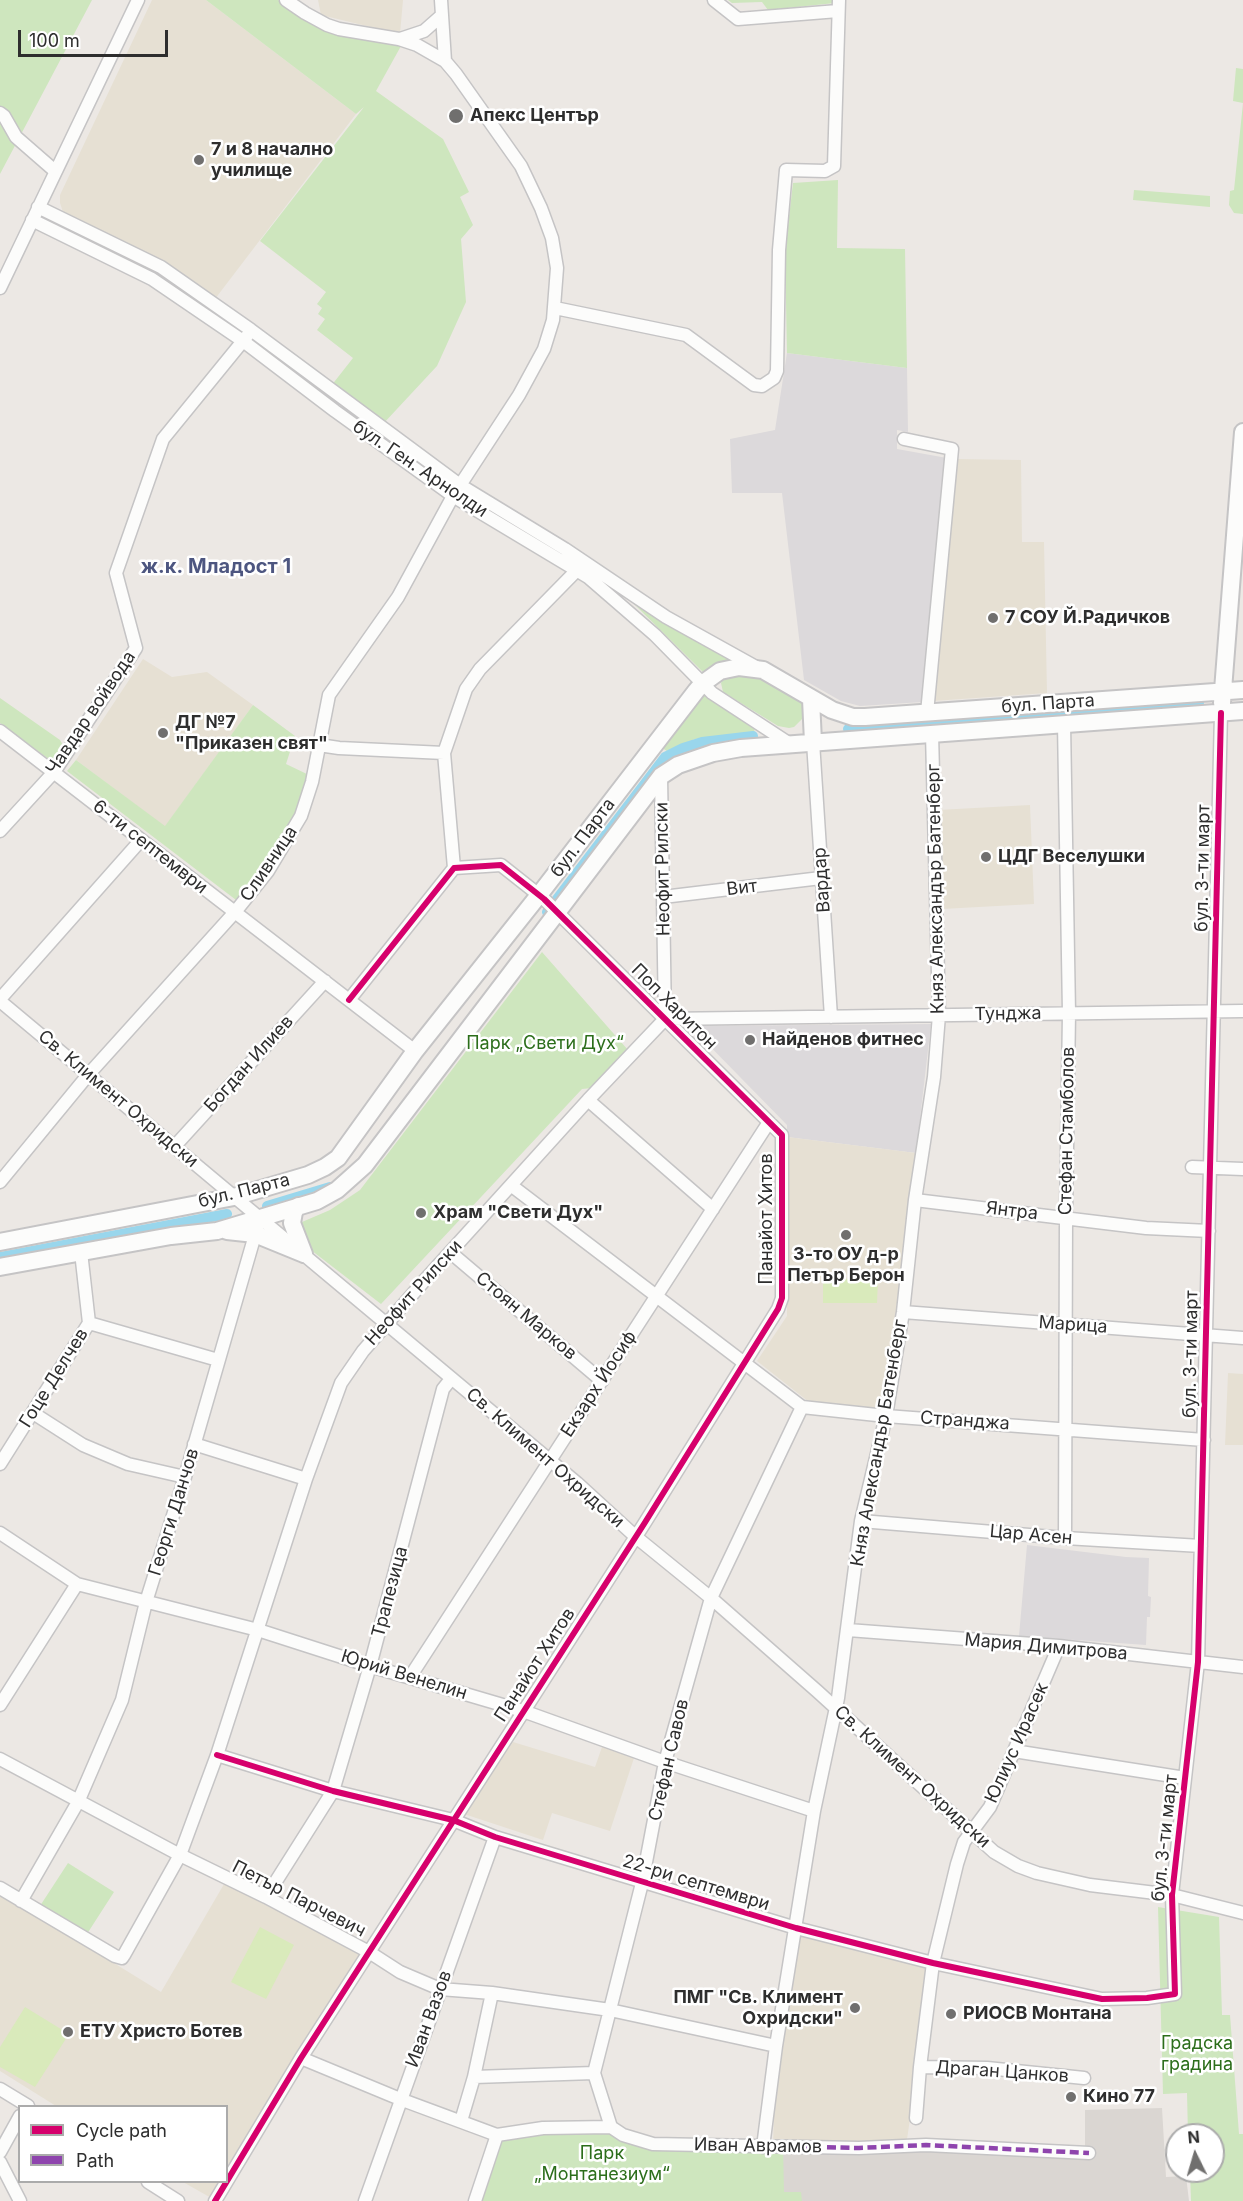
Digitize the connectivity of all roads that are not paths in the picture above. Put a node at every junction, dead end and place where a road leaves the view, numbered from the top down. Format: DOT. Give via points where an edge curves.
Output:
graph roads {
  1 [pos="138,0"];
  2 [pos="286,0"];
  3 [pos="441,0"];
  4 [pos="714,0"];
  5 [pos="838,6"];
  6 [pos="441,16"];
  7 [pos="399,39"];
  8 [pos="445,61"];
  9 [pos="0,113"];
  10 [pos="55,171"];
  11 [pos="38,207"];
  12 [pos="32,220"];
  13 [pos="0,288"];
  14 [pos="555,308"];
  15 [pos="247,336"];
  16 [pos="1243,432"];
  17 [pos="904,439"];
  18 [pos="456,490"];
  19 [pos="1240,509"];
  20 [pos="581,566"];
  21 [pos="763,670"];
  22 [pos="702,684"];
  23 [pos="1243,690"];
  24 [pos="1223,692"];
  25 [pos="811,699"];
  26 [pos="1243,711"];
  27 [pos="927,713"];
  28 [pos="1221,713"];
  29 [pos="811,717"];
  30 [pos="1064,724"];
  31 [pos="0,731"];
  32 [pos="932,733"];
  33 [pos="813,742"];
  34 [pos="319,744"];
  35 [pos="790,744"];
  36 [pos="444,753"];
  37 [pos="54,772"];
  38 [pos="662,776"];
  39 [pos="0,831"];
  40 [pos="141,840"];
  41 [pos="453,868"];
  42 [pos="821,878"];
  43 [pos="663,897"];
  44 [pos="548,904"];
  45 [pos="235,912"];
  46 [pos="325,981"];
  47 [pos="0,1000"];
  48 [pos="349,1000"];
  49 [pos="1214,1011"];
  50 [pos="1243,1011"];
  51 [pos="1069,1013"];
  52 [pos="939,1016"];
  53 [pos="831,1017"];
  54 [pos="665,1019"];
  55 [pos="415,1051"];
  56 [pos="88,1075"];
  57 [pos="588,1100"];
  58 [pos="769,1122"];
  59 [pos="174,1147"];
  60 [pos="1192,1167"];
  61 [pos="1210,1168"];
  62 [pos="1243,1169"];
  63 [pos="0,1182"];
  64 [pos="512,1186"];
  65 [pos="234,1197"];
  66 [pos="915,1200"];
  67 [pos="298,1206"];
  68 [pos="713,1209"];
  69 [pos="1066,1217"];
  70 [pos="257,1226"];
  71 [pos="1209,1231"];
  72 [pos="0,1242"];
  73 [pos="81,1252"];
  74 [pos="450,1252"];
  75 [pos="304,1254"];
  76 [pos="0,1267"];
  77 [pos="656,1297"];
  78 [pos="903,1312"];
  79 [pos="89,1323"];
  80 [pos="1065,1324"];
  81 [pos="386,1325"];
  82 [pos="1206,1335"];
  83 [pos="1243,1338"];
  84 [pos="218,1360"];
  85 [pos="744,1363"];
  86 [pos="451,1379"];
  87 [pos="602,1381"];
  88 [pos="802,1407"];
  89 [pos="33,1413"];
  90 [pos="885,1416"];
  91 [pos="1065,1428"];
  92 [pos="1204,1440"];
  93 [pos="194,1444"];
  94 [pos="550,1460"];
  95 [pos="0,1464"];
  96 [pos="185,1478"];
  97 [pos="306,1479"];
  98 [pos="861,1521"];
  99 [pos="0,1533"];
  100 [pos="636,1537"];
  101 [pos="1065,1538"];
  102 [pos="1201,1546"];
  103 [pos="77,1584"];
  104 [pos="711,1598"];
  105 [pos="146,1602"];
  106 [pos="258,1630"];
  107 [pos="848,1630"];
  108 [pos="1059,1646"];
  109 [pos="1198,1662"];
  110 [pos="370,1666"];
  111 [pos="1243,1666"];
  112 [pos="410,1677"];
  113 [pos="0,1705"];
  114 [pos="836,1708"];
  115 [pos="523,1711"];
  116 [pos="1014,1751"];
  117 [pos="218,1755"];
  118 [pos="0,1759"];
  119 [pos="665,1762"];
  120 [pos="1185,1778"];
  121 [pos="333,1791"];
  122 [pos="78,1802"];
  123 [pos="814,1811"];
  124 [pos="453,1820"];
  125 [pos="971,1832"];
  126 [pos="495,1837"];
  127 [pos="180,1855"];
  128 [pos="642,1883"];
  129 [pos="0,1888"];
  130 [pos="1172,1895"];
  131 [pos="266,1897"];
  132 [pos="21,1901"];
  133 [pos="1243,1913"];
  134 [pos="796,1928"];
  135 [pos="369,1952"];
  136 [pos="933,1963"];
  137 [pos="440,1989"];
  138 [pos="492,1993"];
  139 [pos="1175,1994"];
  140 [pos="610,2010"];
  141 [pos="777,2046"];
  142 [pos="302,2058"];
  143 [pos="920,2067"];
  144 [pos="594,2073"];
  145 [pos="474,2077"];
  146 [pos="1084,2078"];
  147 [pos="0,2089"];
  148 [pos="400,2099"];
  149 [pos="20,2105"];
  150 [pos="916,2118"];
  151 [pos="18,2119"];
  152 [pos="461,2121"];
  153 [pos="611,2127"];
  154 [pos="497,2135"];
  155 [pos="768,2146"];
  156 [pos="0,2152"];
  157 [pos="1089,2153"];
  158 [pos="0,2162"];
  159 [pos="228,2180"];
  160 [pos="151,2183"];
  161 [pos="226,2183"];
  162 [pos="160,2189"];
  163 [pos="20,2201"];
  164 [pos="165,2201"];
  165 [pos="178,2201"];
  166 [pos="215,2201"];
  167 [pos="365,2201"];
  168 [pos="475,2201"];
  1 -- 10 [label="street"];
  2 -- 7 [label="street" via="327,25"];
  3 -- 6 [label="street"];
  4 -- 5 [label="street" via="738,19"];
  5 -- 14 [label="street" via="834,166 825,171 786,170 774,378 762,386 754,385 686,335"];
  6 -- 7 [label="street" via="424,31"];
  6 -- 8 [label="street"];
  7 -- 8 [label="street"];
  8 -- 14 [label="street, Сливница" via="521,166 541,208 555,252"];
  9 -- 10 [label="street" via="16,137"];
  10 -- 11 [label="street"];
  11 -- 12 [label="street"];
  11 -- 15 [label="street, бул. Ген. Арнолди" via="161,267"];
  12 -- 13 [label="street"];
  12 -- 15 [label="street, бул. Ген. Арнолди" via="152,279"];
  14 -- 18 [label="street, Сливница" via="544,349 519,395"];
  15 -- 18 [label="street, бул. Ген. Арнолди" via="335,411"];
  15 -- 37 [label="street, Чавдар войвода" via="163,439 116,573 136,648"];
  16 -- 19 [label="main road, бул. 3-ти март"];
  17 -- 27 [label="street" via="952,449"];
  18 -- 20 [label="street, бул. Ген. Арнолди"];
  18 -- 34 [label="street, Сливница" via="398,597 329,694"];
  19 -- 24 [label="main road, бул. 3-ти март"];
  20 -- 21 [label="street, бул. Ген. Арнолди"];
  20 -- 22 [label="street, бул. Ген. Арнолди"];
  20 -- 36 [label="street" via="466,688"];
  21 -- 22 [label="main road, бул. Парта" via="730,668"];
  21 -- 25 [label="main road, бул. Парта"];
  22 -- 35 [label="street, бул. Ген. Арнолди"];
  22 -- 44 [label="main road, бул. Парта"];
  23 -- 24 [label="main road, бул. Парта"];
  24 -- 27 [label="main road, бул. Парта"];
  24 -- 28 [label="main road, бул. 3-ти март"];
  25 -- 27 [label="main road, бул. Парта" via="853,717"];
  25 -- 29 [label="main road"];
  26 -- 28 [label="main road, бул. Парта"];
  28 -- 30 [label="main road, бул. Парта"];
  28 -- 49 [label="street, бул. 3-ти март"];
  29 -- 33 [label="main road"];
  29 -- 35 [label="main road" via="806,729"];
  30 -- 32 [label="main road, бул. Парта"];
  30 -- 51 [label="street, Стефан Стамболов"];
  31 -- 37 [label="street, 6-ти септември"];
  32 -- 33 [label="main road, бул. Парта"];
  32 -- 52 [label="street, Княз Александър Батенберг"];
  33 -- 35 [label="main road, бул. Парта"];
  33 -- 42 [label="street, Вардар"];
  34 -- 36 [label="street"];
  34 -- 45 [label="street, Сливница" via="301,816 268,871"];
  35 -- 38 [label="main road, бул. Парта" via="713,753 678,765"];
  36 -- 41 [label="street"];
  37 -- 39 [label="street, Чавдар войвода"];
  37 -- 40 [label="street, 6-ти септември"];
  38 -- 43 [label="street, Неофит Рилски"];
  38 -- 44 [label="main road, бул. Парта"];
  40 -- 45 [label="street, 6-ти септември"];
  40 -- 47 [label="street"];
  41 -- 44 [label="street, Поп Харитон" via="501,865"];
  41 -- 48 [label="street"];
  42 -- 43 [label="street, Вит"];
  42 -- 53 [label="street, Вардар"];
  43 -- 54 [label="street, Неофит Рилски"];
  44 -- 54 [label="street, Поп Харитон"];
  44 -- 55 [label="main road, бул. Парта"];
  44 -- 67 [label="main road, бул. Парта" via="365,1165 337,1190"];
  45 -- 46 [label="street, 6-ти септември"];
  45 -- 56 [label="street, Сливница"];
  46 -- 48 [label="street, 6-ти септември"];
  46 -- 59 [label="street, Богдан Илиев"];
  47 -- 56 [label="street, Св. Климент Охридски"];
  48 -- 55 [label="street, 6-ти септември"];
  49 -- 50 [label="street, Тунджа"];
  49 -- 51 [label="street, Тунджа"];
  49 -- 61 [label="street, бул. 3-ти март"];
  51 -- 52 [label="street, Тунджа"];
  51 -- 69 [label="street, Стефан Стамболов"];
  52 -- 53 [label="street, Тунджа"];
  52 -- 66 [label="street, Княз Александър Батенберг"];
  53 -- 54 [label="street, Тунджа"];
  54 -- 57 [label="street, Неофит Рилски"];
  54 -- 58 [label="street, Поп Харитон"];
  55 -- 65 [label="main road, бул. Парта" via="338,1158 308,1175"];
  56 -- 59 [label="street, Св. Климент Охридски"];
  56 -- 63 [label="street, Сливница"];
  57 -- 64 [label="street, Неофит Рилски"];
  57 -- 68 [label="street"];
  58 -- 68 [label="street, Екзарх Йосиф"];
  58 -- 85 [label="street, Панайот Хитов" via="782,1135 782,1298"];
  59 -- 65 [label="street, Св. Климент Охридски"];
  60 -- 61 [label="street"];
  61 -- 62 [label="street"];
  61 -- 71 [label="street, бул. 3-ти март"];
  64 -- 74 [label="street, Неофит Рилски"];
  64 -- 77 [label="street"];
  65 -- 70 [label="street, Св. Климент Охридски"];
  65 -- 72 [label="main road, бул. Парта"];
  66 -- 69 [label="street, Янтра"];
  66 -- 78 [label="street, Княз Александър Батенберг"];
  67 -- 70 [label="main road, бул. Парта"];
  67 -- 75 [label="main road" via="292,1222"];
  68 -- 77 [label="street, Екзарх Йосиф"];
  69 -- 71 [label="street, Янтра" via="1146,1228"];
  69 -- 80 [label="street, Стефан Стамболов"];
  70 -- 73 [label="main road, бул. Парта"];
  70 -- 75 [label="main road"];
  70 -- 84 [label="street, Георги Данчов"];
  71 -- 82 [label="street, бул. 3-ти март"];
  73 -- 76 [label="main road, бул. Парта"];
  73 -- 79 [label="street, Гоце Делчев"];
  74 -- 81 [label="street, Неофит Рилски"];
  74 -- 87 [label="street, Стоян Марков"];
  75 -- 81 [label="street, Св. Климент Охридски"];
  77 -- 85 [label="street"];
  77 -- 87 [label="street, Екзарх Йосиф"];
  78 -- 80 [label="street, Марица"];
  78 -- 90 [label="street, Княз Александър Батенберг"];
  79 -- 84 [label="street"];
  79 -- 89 [label="street, Гоце Делчев"];
  80 -- 82 [label="street, Марица"];
  80 -- 91 [label="street, Стефан Стамболов"];
  81 -- 86 [label="street, Св. Климент Охридски"];
  81 -- 97 [label="street, Неофит Рилски" via="341,1383"];
  82 -- 83 [label="street, Марица"];
  82 -- 92 [label="street, бул. 3-ти март"];
  84 -- 93 [label="street, Георги Данчов"];
  85 -- 88 [label="street"];
  85 -- 100 [label="street, Панайот Хитов"];
  86 -- 94 [label="street, Св. Климент Охридски"];
  86 -- 110 [label="street, Трапезица" via="443,1389"];
  87 -- 94 [label="street, Екзарх Йосиф"];
  88 -- 90 [label="street, Странджа"];
  88 -- 104 [label="street, Стефан Савов"];
  89 -- 95 [label="street, Гоце Делчев"];
  89 -- 96 [label="street" via="83,1445 128,1464"];
  90 -- 91 [label="street, Странджа"];
  90 -- 98 [label="street, Княз Александър Батенберг"];
  91 -- 92 [label="street, Странджа"];
  91 -- 101 [label="street, Стефан Стамболов"];
  92 -- 102 [label="street, бул. 3-ти март"];
  93 -- 96 [label="street, Георги Данчов"];
  93 -- 97 [label="street"];
  94 -- 100 [label="street, Св. Климент Охридски"];
  94 -- 112 [label="street, Екзарх Йосиф"];
  96 -- 105 [label="street, Георги Данчов"];
  97 -- 106 [label="street, Неофит Рилски"];
  98 -- 101 [label="street, Цар Асен"];
  98 -- 107 [label="street, Княз Александър Батенберг"];
  99 -- 103 [label="street, Юрий Венелин"];
  100 -- 104 [label="street, Св. Климент Охридски"];
  100 -- 115 [label="street, Панайот Хитов"];
  101 -- 102 [label="street, Цар Асен"];
  102 -- 109 [label="street, бул. 3-ти март"];
  103 -- 105 [label="street, Юрий Венелин"];
  103 -- 113 [label="street"];
  104 -- 114 [label="street, Св. Климент Охридски"];
  104 -- 119 [label="street, Стефан Савов"];
  105 -- 106 [label="street, Юрий Венелин"];
  105 -- 122 [label="street, Георги Данчов" via="122,1700"];
  106 -- 110 [label="street, Юрий Венелин"];
  106 -- 117 [label="street, Неофит Рилски"];
  107 -- 108 [label="street, Мария Димитрова"];
  107 -- 114 [label="street, Княз Александър Батенберг"];
  108 -- 109 [label="street, Мария Димитрова"];
  108 -- 116 [label="street, Юлиус Ирасек"];
  109 -- 111 [label="street, Мария Димитрова"];
  109 -- 120 [label="street, бул. 3-ти март"];
  110 -- 112 [label="street, Юрий Венелин"];
  110 -- 121 [label="street, Трапезица"];
  112 -- 115 [label="street, Юрий Венелин"];
  114 -- 123 [label="street, Княз Александър Батенберг"];
  114 -- 125 [label="street, Св. Климент Охридски"];
  115 -- 119 [label="street, Юрий Венелин"];
  115 -- 124 [label="street, Панайот Хитов"];
  116 -- 120 [label="street"];
  116 -- 125 [label="street, Юлиус Ирасек" via="990,1807"];
  117 -- 121 [label="street, 22-ри септември"];
  117 -- 127 [label="street, Неофит Рилски"];
  118 -- 122 [label="street, Петър Парчевич"];
  119 -- 123 [label="street, Юрий Венелин"];
  119 -- 128 [label="street, Стефан Савов"];
  120 -- 130 [label="street, бул. 3-ти март"];
  121 -- 124 [label="street, 22-ри септември"];
  121 -- 131 [label="street, Трапезица"];
  122 -- 127 [label="street, Петър Парчевич"];
  122 -- 132 [label="street, Георги Данчов"];
  123 -- 134 [label="street, Княз Александър Батенберг"];
  124 -- 126 [label="street, 22-ри септември"];
  124 -- 135 [label="street, Панайот Хитов"];
  125 -- 130 [label="street, Св. Климент Охридски" via="994,1852 1037,1873 1090,1885"];
  125 -- 136 [label="street, Юлиус Ирасек" via="957,1864"];
  126 -- 128 [label="street, 22-ри септември"];
  126 -- 137 [label="street, Иван Вазов"];
  127 -- 131 [label="street, Петър Парчевич"];
  127 -- 132 [label="street, Неофит Рилски" via="122,1958"];
  128 -- 134 [label="street, 22-ри септември"];
  128 -- 140 [label="street, Стефан Савов"];
  129 -- 132 [label="street"];
  130 -- 133 [label="street, Св. Климент Охридски"];
  130 -- 139 [label="street, бул. 3-ти март"];
  131 -- 135 [label="street, Петър Парчевич"];
  134 -- 136 [label="street, 22-ри септември"];
  134 -- 141 [label="street, Княз Александър Батенберг"];
  135 -- 137 [label="street, Петър Парчевич" via="400,1972"];
  135 -- 142 [label="street, Панайот Хитов"];
  136 -- 139 [label="street, 22-ри септември" via="1102,1999"];
  136 -- 143 [label="street, Юлиус Ирасек"];
  137 -- 138 [label="street, Петър Парчевич"];
  137 -- 148 [label="street, Иван Вазов"];
  138 -- 140 [label="street, Петър Парчевич"];
  138 -- 145 [label="street"];
  140 -- 141 [label="street, Петър Парчевич"];
  140 -- 144 [label="street, Стефан Савов"];
  141 -- 155 [label="street, Княз Александър Батенберг"];
  142 -- 148 [label="street, Иван Аврамов"];
  142 -- 159 [label="street, Панайот Хитов"];
  143 -- 146 [label="street, Драган Цанков" via="987,2068"];
  143 -- 150 [label="street, Юлиус Ирасек"];
  144 -- 145 [label="street"];
  144 -- 153 [label="street"];
  145 -- 152 [label="street"];
  147 -- 149 [label="street"];
  148 -- 152 [label="street, Иван Аврамов"];
  148 -- 167 [label="street, Иван Вазов"];
  151 -- 156 [label="street"];
  152 -- 154 [label="street, Иван Аврамов"];
  153 -- 154 [label="street, Иван Аврамов" via="543,2128"];
  153 -- 155 [label="street, Иван Аврамов" via="653,2144"];
  154 -- 168 [label="street"];
  155 -- 157 [label="street, Иван Аврамов" via="926,2145"];
  158 -- 163 [label="street"];
  160 -- 162 [label="street"];
  161 -- 166 [label="street, Панайот Хитов"];
  162 -- 164 [label="street"];
  162 -- 165 [label="street"];
}
